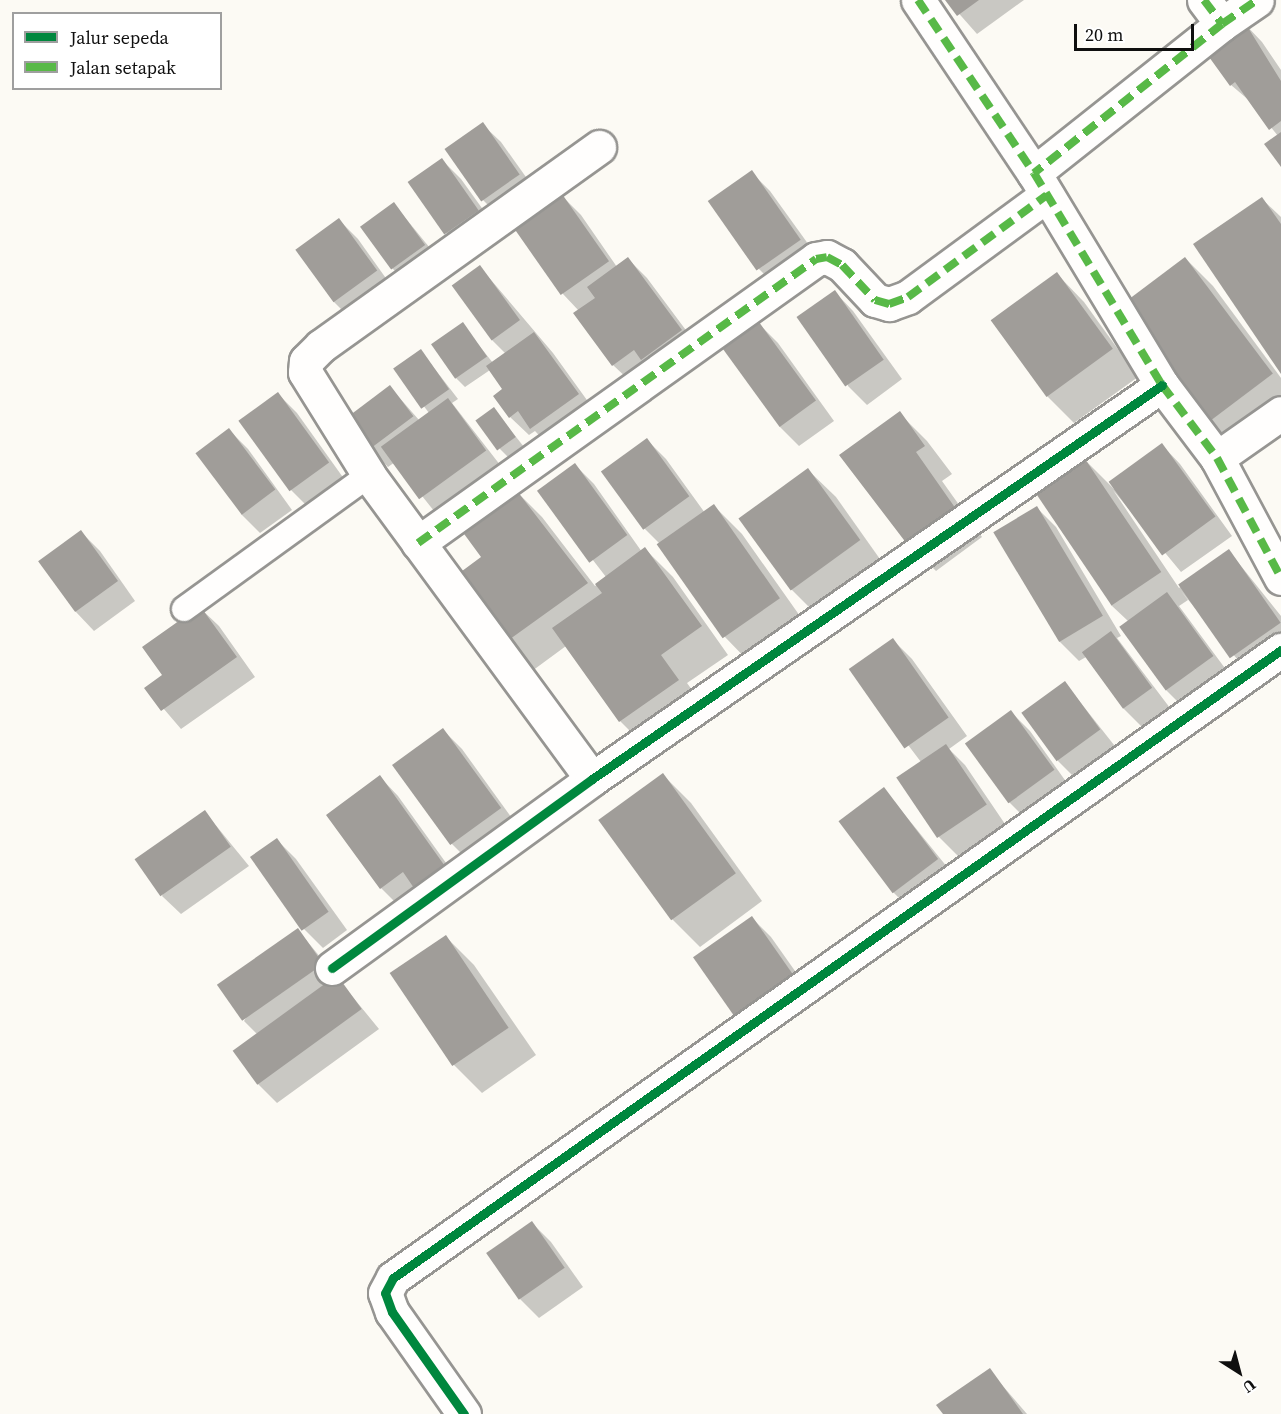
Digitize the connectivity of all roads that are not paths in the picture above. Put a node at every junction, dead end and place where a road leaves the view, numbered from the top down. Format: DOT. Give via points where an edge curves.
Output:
graph roads {
  1 [pos="918,0"];
  2 [pos="1257,0"];
  3 [pos="1213,12"];
  4 [pos="599,147"];
  5 [pos="1041,184"];
  6 [pos="1162,385"];
  7 [pos="1281,413"];
  8 [pos="1217,459"];
  9 [pos="369,475"];
  10 [pos="418,543"];
  11 [pos="1281,578"];
  12 [pos="184,609"];
  13 [pos="1281,650"];
  14 [pos="592,779"];
  15 [pos="332,968"];
  16 [pos="465,1414"];
  1 -- 5 [label="street"];
  2 -- 3 [label="street"];
  3 -- 5 [label="street"];
  4 -- 9 [label="street" via="321,346 306,361 310,383"];
  5 -- 6 [label="street"];
  5 -- 10 [label="street" via="908,297 889,304 875,300 842,265 827,257 816,259"];
  6 -- 8 [label="street"];
  6 -- 14 [label="street"];
  7 -- 8 [label="street"];
  8 -- 11 [label="street"];
  9 -- 10 [label="street"];
  9 -- 12 [label="lane"];
  10 -- 14 [label="street"];
  13 -- 16 [label="street" via="393,1278 385,1293 393,1312"];
  14 -- 15 [label="street"];
}
